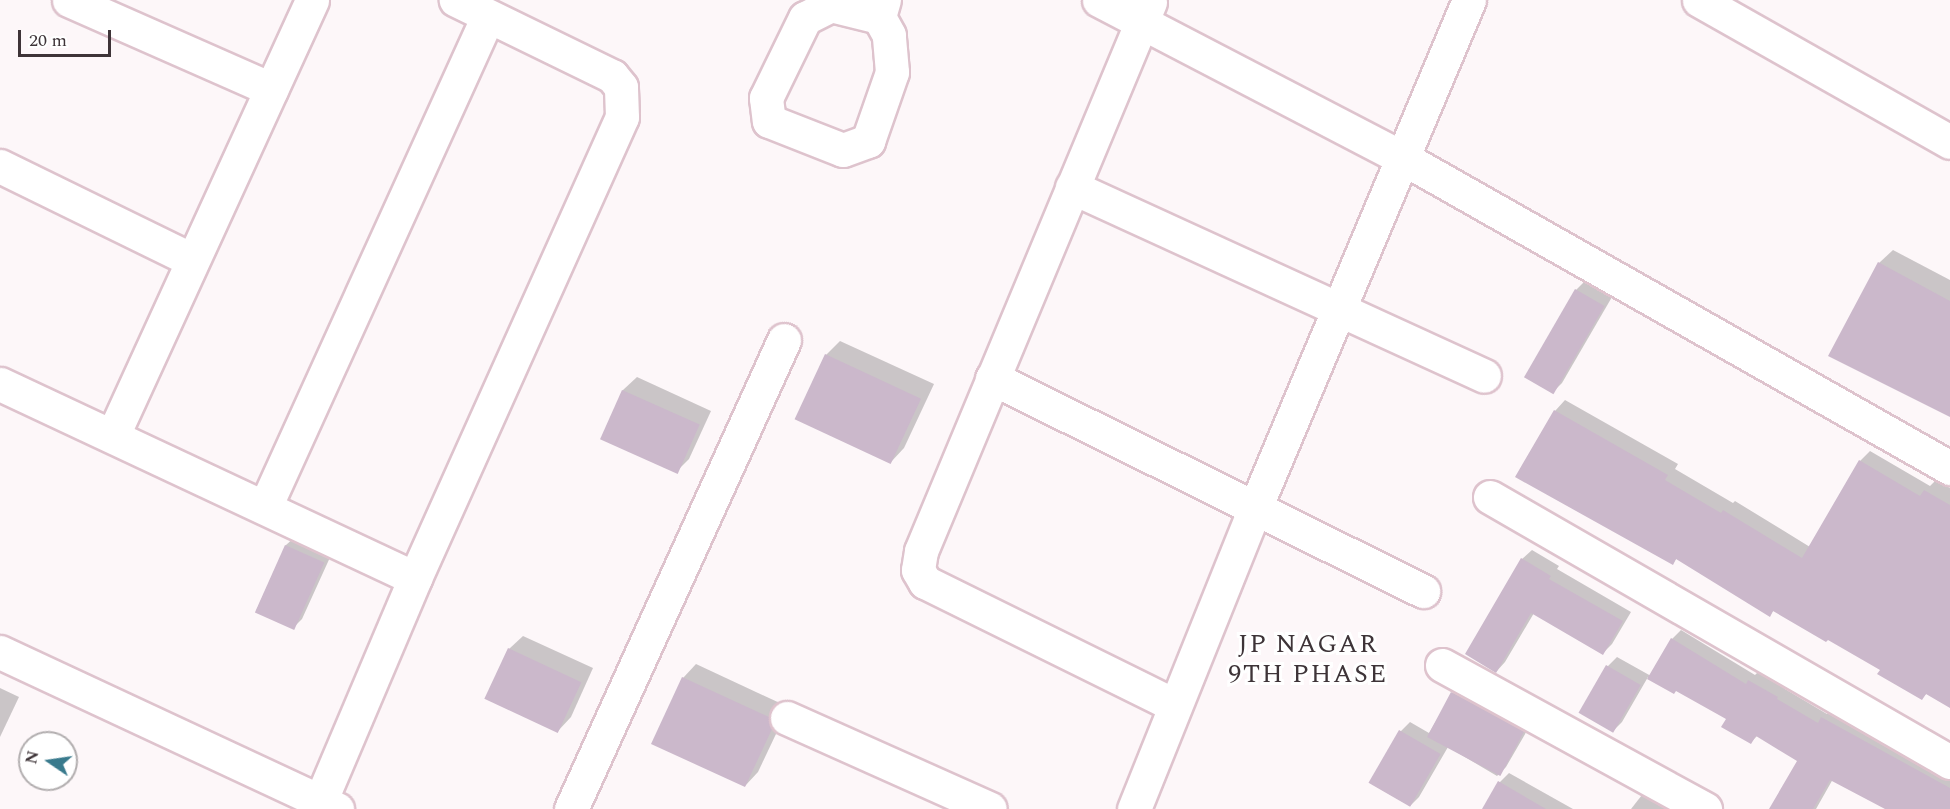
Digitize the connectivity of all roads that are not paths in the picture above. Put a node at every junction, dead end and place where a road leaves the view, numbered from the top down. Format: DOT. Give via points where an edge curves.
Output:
graph roads {
  1 [pos="69,0"];
  2 [pos="312,0"];
  3 [pos="456,0"];
  4 [pos="1099,0"];
  5 [pos="1469,0"];
  6 [pos="1699,0"];
  7 [pos="882,8"];
  8 [pos="1146,11"];
  9 [pos="488,16"];
  10 [pos="271,89"];
  11 [pos="1950,142"];
  12 [pos="1403,158"];
  13 [pos="0,166"];
  14 [pos="1072,187"];
  15 [pos="192,260"];
  16 [pos="1339,311"];
  17 [pos="784,340"];
  18 [pos="1484,376"];
  19 [pos="993,378"];
  20 [pos="0,384"];
  21 [pos="113,435"];
  22 [pos="1950,468"];
  23 [pos="1490,497"];
  24 [pos="265,507"];
  25 [pos="1255,508"];
  26 [pos="415,578"];
  27 [pos="1423,591"];
  28 [pos="0,652"];
  29 [pos="1442,665"];
  30 [pos="1174,705"];
  31 [pos="787,718"];
  32 [pos="1950,762"];
  33 [pos="325,806"];
  34 [pos="571,809"];
  35 [pos="990,809"];
  36 [pos="1134,809"];
  37 [pos="1705,809"];
  1 -- 10 [label="street"];
  2 -- 10 [label="street"];
  3 -- 9 [label="street"];
  4 -- 8 [label="street"];
  5 -- 12 [label="street"];
  6 -- 11 [label="street"];
  7 -- 7 [label="street" via="892,72 868,141 843,150 769,122 766,99 805,18 831,5"];
  8 -- 12 [label="street"];
  8 -- 14 [label="street"];
  9 -- 24 [label="street"];
  9 -- 26 [label="street" via="612,76 621,87 622,117"];
  10 -- 15 [label="street"];
  12 -- 16 [label="street"];
  12 -- 22 [label="street"];
  13 -- 15 [label="street"];
  14 -- 16 [label="street"];
  14 -- 19 [label="street"];
  15 -- 21 [label="street"];
  16 -- 18 [label="street"];
  16 -- 25 [label="street"];
  17 -- 34 [label="street"];
  19 -- 25 [label="street"];
  19 -- 30 [label="street" via="921,551 918,570 924,582"];
  20 -- 21 [label="street"];
  21 -- 24 [label="street"];
  23 -- 32 [label="street"];
  24 -- 26 [label="street"];
  25 -- 27 [label="street"];
  25 -- 30 [label="street"];
  26 -- 33 [label="street"];
  28 -- 33 [label="street"];
  29 -- 37 [label="street"];
  30 -- 36 [label="street"];
  31 -- 35 [label="street"];
}
